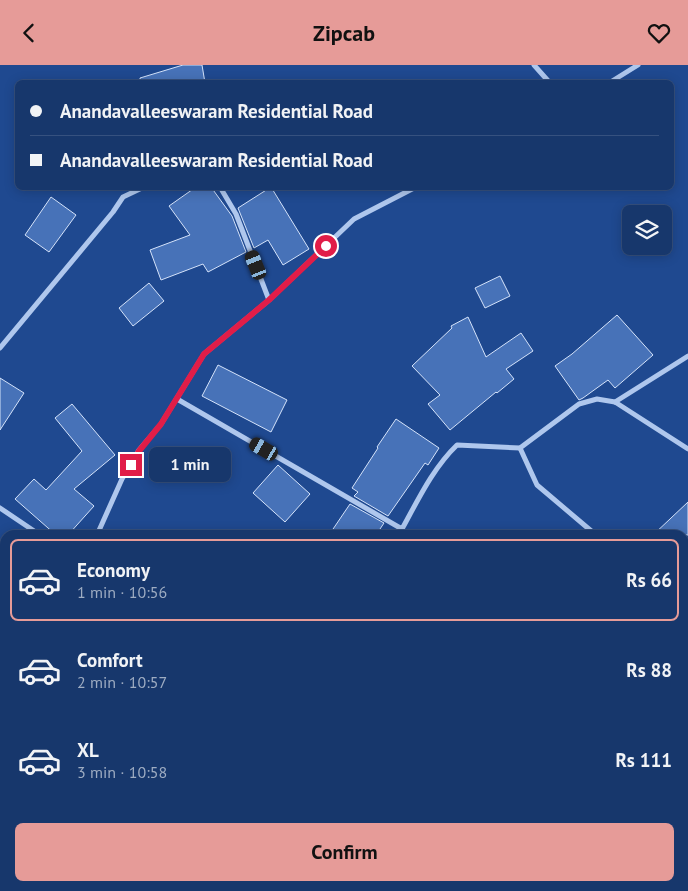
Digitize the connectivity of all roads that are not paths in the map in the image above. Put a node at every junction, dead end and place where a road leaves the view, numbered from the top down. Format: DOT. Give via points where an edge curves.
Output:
graph roads {
  1 [pos="534,65"];
  2 [pos="638,65"];
  3 [pos="547,80"];
  4 [pos="614,80"];
  5 [pos="138,190"];
  6 [pos="222,190"];
  7 [pos="410,190"];
  8 [pos="269,300"];
  9 [pos="0,348"];
  10 [pos="688,356"];
  11 [pos="177,399"];
  12 [pos="615,402"];
  13 [pos="520,448"];
  14 [pos="688,449"];
  15 [pos="0,508"];
  16 [pos="33,530"];
  17 [pos="99,530"];
  18 [pos="590,530"];
  1 -- 3 [label="street"];
  2 -- 4 [label="street"];
  5 -- 9 [label="street" via="123,197"];
  6 -- 8 [label="street" via="236,214"];
  7 -- 8 [label="street" via="354,219"];
  8 -- 11 [label="street" via="204,354"];
  10 -- 12 [label="street"];
  11 -- 13 [label="street" via="402,529 445,456 456,445"];
  11 -- 17 [label="street" via="122,479"];
  12 -- 13 [label="street" via="597,399 579,404"];
  12 -- 14 [label="street"];
  13 -- 18 [label="street" via="537,485"];
  15 -- 16 [label="street"];
}
